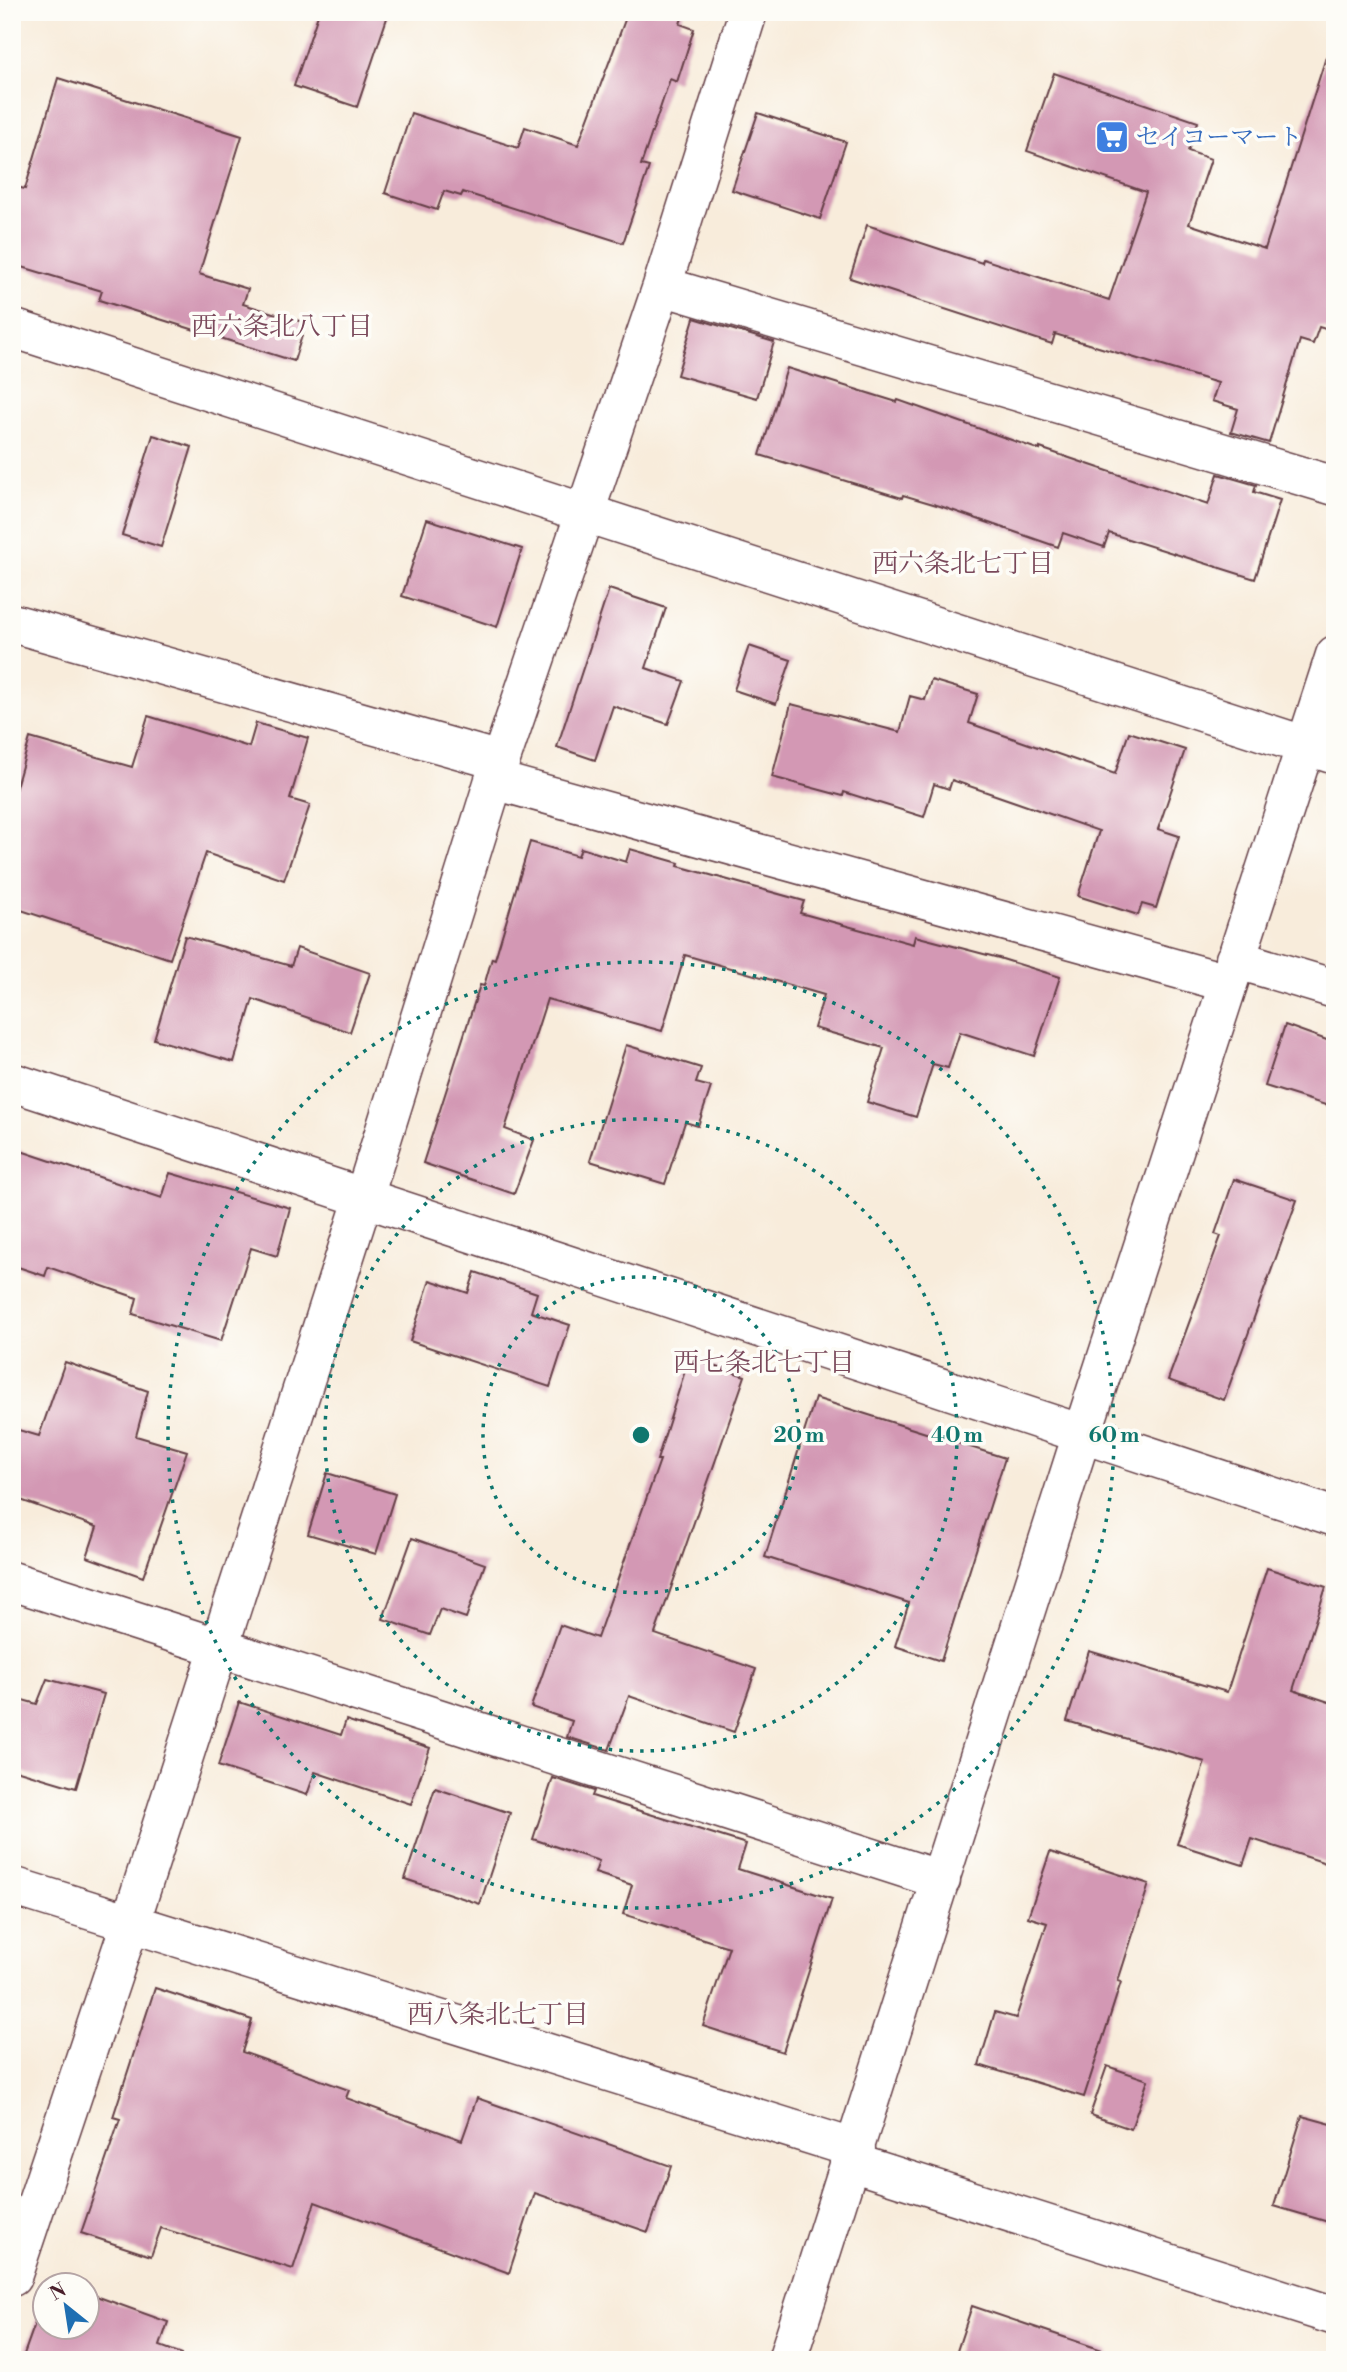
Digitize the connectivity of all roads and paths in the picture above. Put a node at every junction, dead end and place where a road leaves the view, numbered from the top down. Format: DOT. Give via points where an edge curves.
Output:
graph roads {
  1 [pos="748,12"];
  2 [pos="662,286"];
  3 [pos="12,328"];
  4 [pos="1335,486"];
  5 [pos="584,512"];
  6 [pos="12,622"];
  7 [pos="1335,655"];
  8 [pos="1320,750"];
  9 [pos="497,770"];
  10 [pos="1232,971"];
  11 [pos="1335,989"];
  12 [pos="12,1082"];
  13 [pos="363,1197"];
  14 [pos="1082,1434"];
  15 [pos="1335,1517"];
  16 [pos="12,1581"];
  17 [pos="219,1646"];
  18 [pos="941,1880"];
  19 [pos="12,1886"];
  20 [pos="130,1924"];
  21 [pos="853,2156"];
  22 [pos="12,2277"];
  23 [pos="1335,2316"];
  24 [pos="787,2360"];
  1 -- 2 [label="street"];
  2 -- 4 [label="street"];
  2 -- 5 [label="street"];
  3 -- 5 [label="street"];
  5 -- 8 [label="street"];
  5 -- 9 [label="street"];
  6 -- 9 [label="street"];
  7 -- 8 [label="street"];
  8 -- 10 [label="street"];
  9 -- 10 [label="street"];
  9 -- 13 [label="street"];
  10 -- 11 [label="street"];
  10 -- 14 [label="street"];
  12 -- 13 [label="street"];
  13 -- 14 [label="street"];
  13 -- 17 [label="street"];
  14 -- 15 [label="street"];
  14 -- 18 [label="street"];
  16 -- 17 [label="street"];
  17 -- 18 [label="street"];
  17 -- 20 [label="street"];
  18 -- 21 [label="street"];
  19 -- 20 [label="street"];
  20 -- 21 [label="street"];
  20 -- 22 [label="street"];
  21 -- 23 [label="street"];
  21 -- 24 [label="street"];
}
